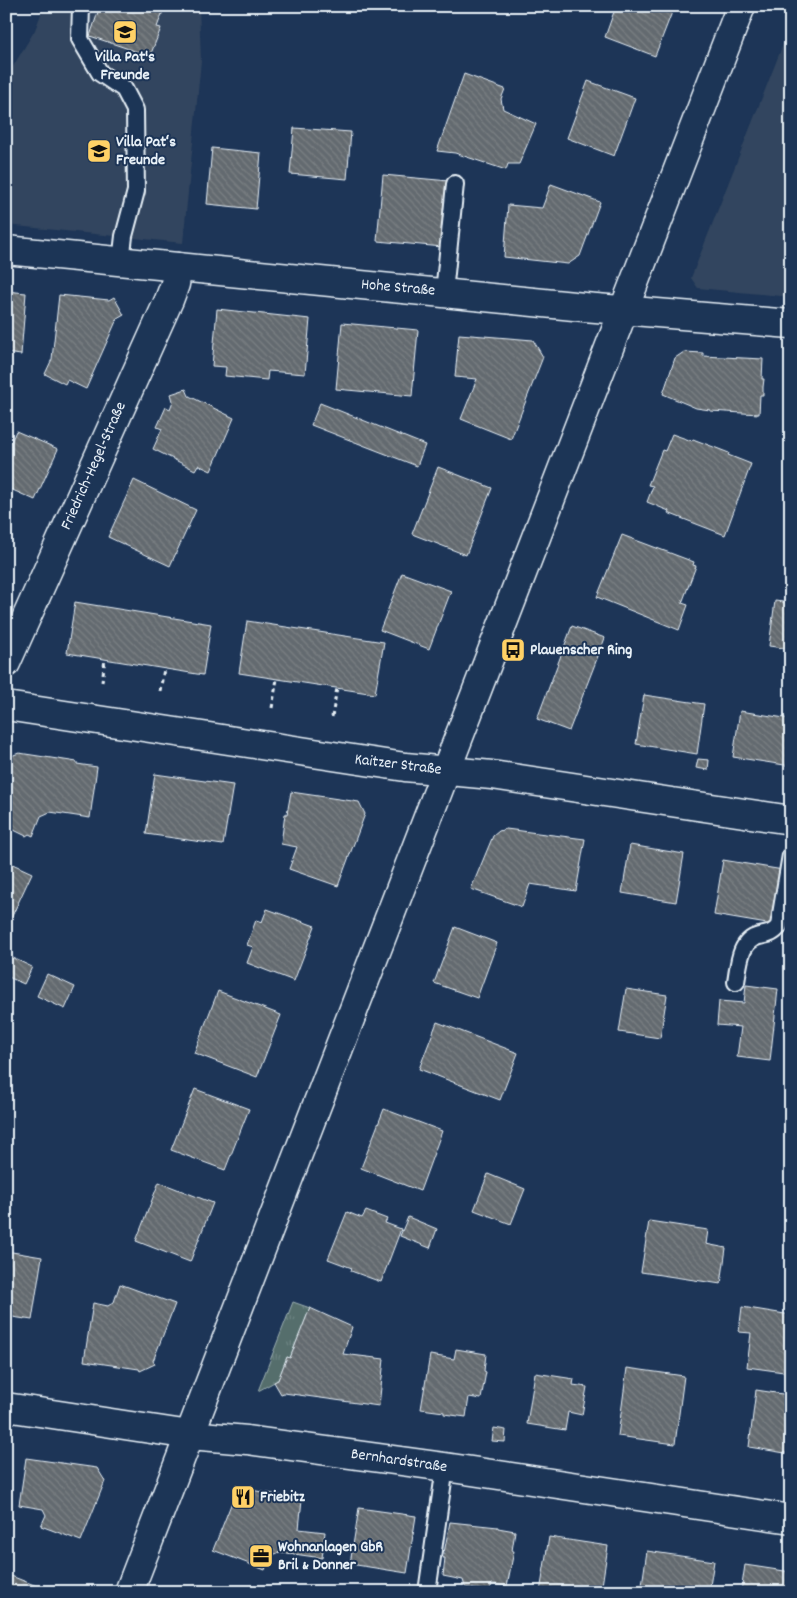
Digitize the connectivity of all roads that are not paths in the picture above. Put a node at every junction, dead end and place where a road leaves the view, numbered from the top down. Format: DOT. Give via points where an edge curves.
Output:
graph roads {
  1 [pos="81,6"];
  2 [pos="741,6"];
  3 [pos="455,184"];
  4 [pos="6,250"];
  5 [pos="121,262"];
  6 [pos="178,267"];
  7 [pos="444,293"];
  8 [pos="624,310"];
  9 [pos="791,324"];
  10 [pos="6,663"];
  11 [pos="6,706"];
  12 [pos="447,771"];
  13 [pos="791,820"];
  14 [pos="791,855"];
  15 [pos="736,982"];
  16 [pos="6,1407"];
  17 [pos="190,1435"];
  18 [pos="445,1467"];
  19 [pos="791,1518"];
  20 [pos="129,1592"];
  21 [pos="427,1592"];
  1 -- 5 [label="lane" via="80,39 100,73 124,89 135,110 136,191"];
  2 -- 8 [label="street"];
  3 -- 7 [label="lane"];
  4 -- 5 [label="street, Hohe Straße"];
  5 -- 6 [label="street, Hohe Straße"];
  6 -- 7 [label="street, Hohe Straße"];
  6 -- 10 [label="street, Friedrich-Hegel-Straße" via="169,300"];
  7 -- 8 [label="street, Hohe Straße"];
  8 -- 9 [label="street, Hohe Straße"];
  8 -- 12 [label="street"];
  11 -- 12 [label="street, Kaitzer Straße"];
  12 -- 13 [label="street, Kaitzer Straße"];
  12 -- 17 [label="street"];
  14 -- 15 [label="lane" via="779,926 775,932 746,943"];
  16 -- 17 [label="street, Bernhardstraße"];
  17 -- 18 [label="street, Bernhardstraße"];
  17 -- 20 [label="street"];
  18 -- 19 [label="street, Bernhardstraße"];
  18 -- 21 [label="lane"];
}
